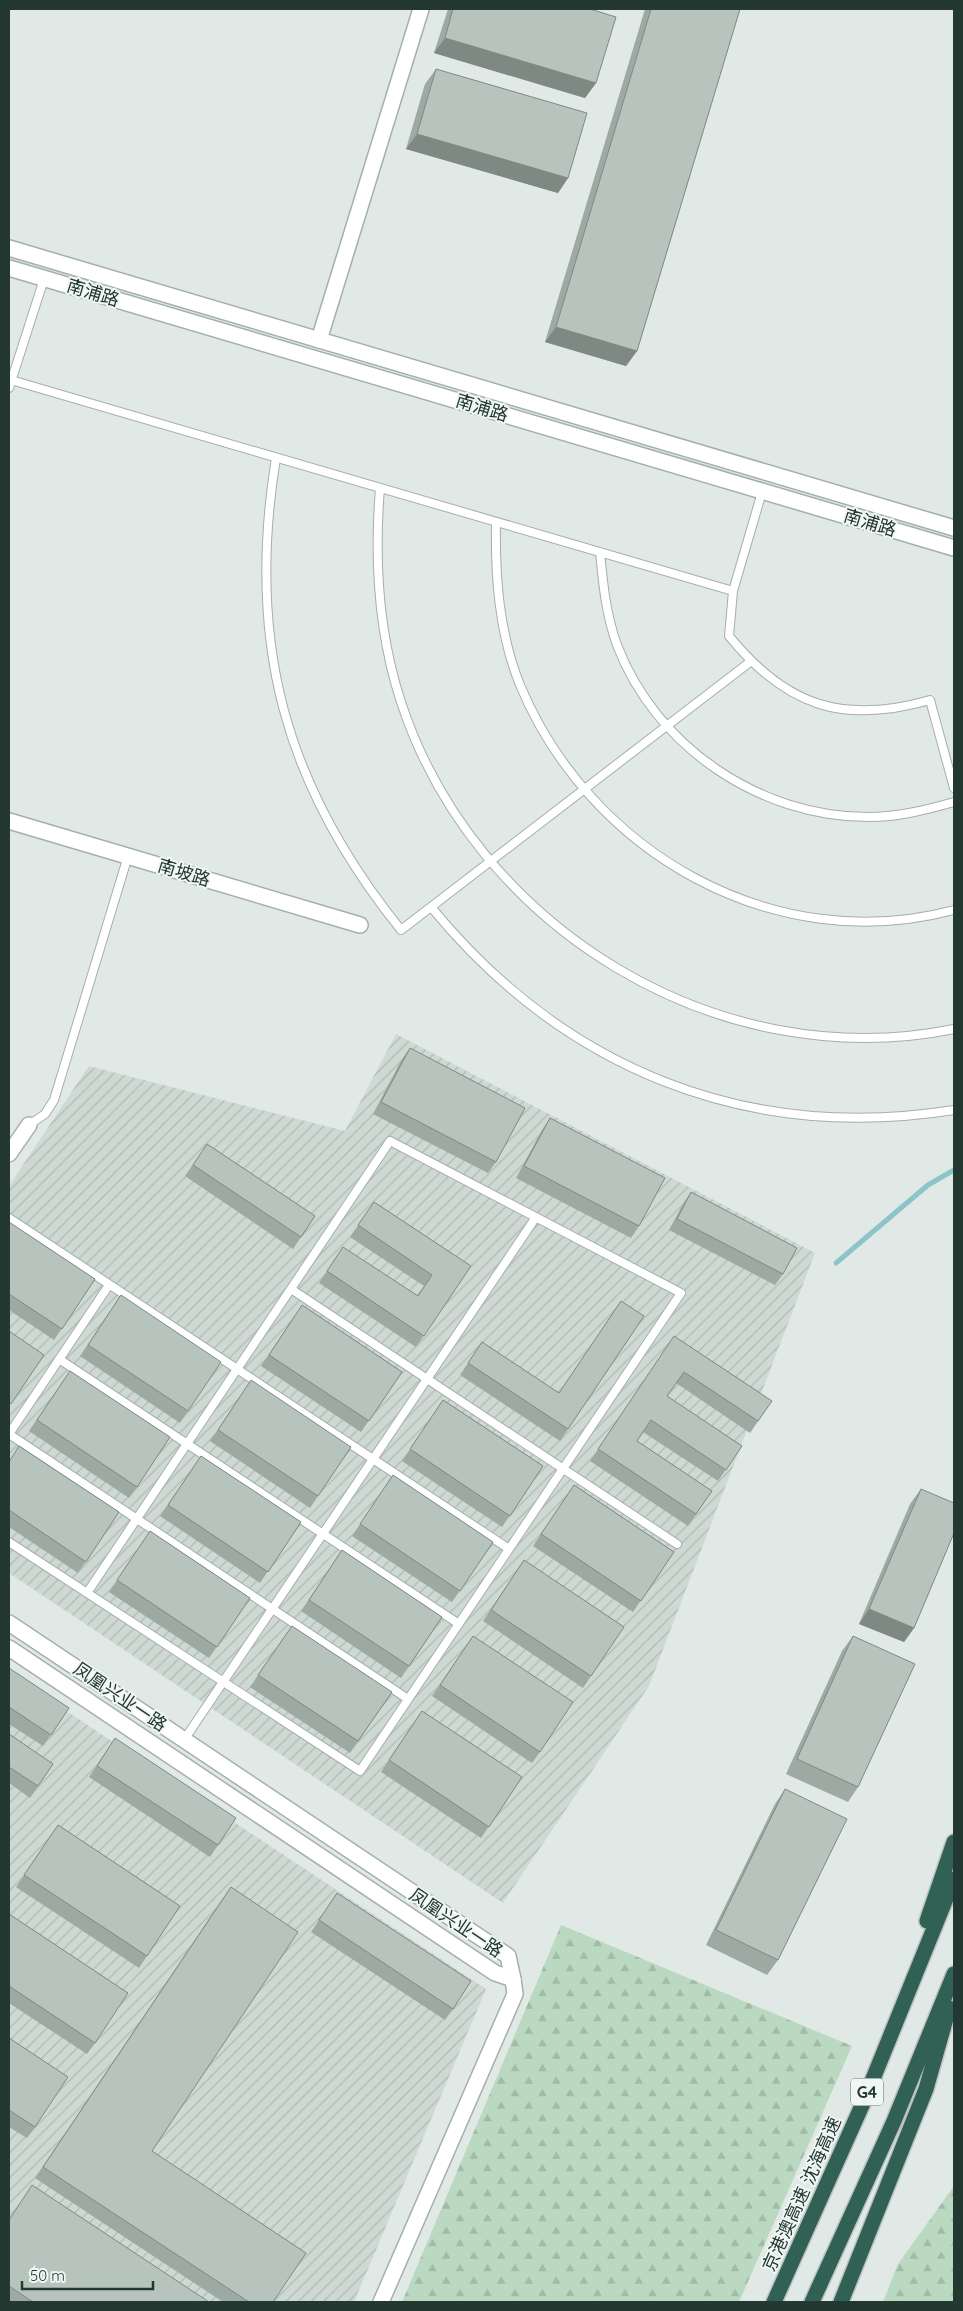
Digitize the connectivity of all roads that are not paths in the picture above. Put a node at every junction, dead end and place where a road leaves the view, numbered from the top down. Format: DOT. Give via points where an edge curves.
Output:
graph roads {
  1 [pos="421,9"];
  2 [pos="9,248"];
  3 [pos="9,268"];
  4 [pos="44,279"];
  5 [pos="319,340"];
  6 [pos="10,384"];
  7 [pos="276,458"];
  8 [pos="380,488"];
  9 [pos="762,492"];
  10 [pos="496,522"];
  11 [pos="954,528"];
  12 [pos="954,548"];
  13 [pos="600,552"];
  14 [pos="733,591"];
  15 [pos="750,662"];
  16 [pos="666,726"];
  17 [pos="954,788"];
  18 [pos="583,790"];
  19 [pos="954,802"];
  20 [pos="9,821"];
  21 [pos="128,856"];
  22 [pos="490,862"];
  23 [pos="431,907"];
  24 [pos="954,910"];
  25 [pos="360,925"];
  26 [pos="954,1029"];
  27 [pos="954,1110"];
  28 [pos="29,1124"];
  29 [pos="9,1154"];
  30 [pos="536,1217"];
  31 [pos="9,1218"];
  32 [pos="109,1285"];
  33 [pos="291,1289"];
  34 [pos="59,1359"];
  35 [pos="237,1369"];
  36 [pos="427,1379"];
  37 [pos="9,1434"];
  38 [pos="187,1444"];
  39 [pos="373,1459"];
  40 [pos="563,1469"];
  41 [pos="136,1519"];
  42 [pos="323,1534"];
  43 [pos="9,1542"];
  44 [pos="677,1544"];
  45 [pos="509,1549"];
  46 [pos="87,1593"];
  47 [pos="272,1609"];
  48 [pos="9,1623"];
  49 [pos="459,1624"];
  50 [pos="9,1648"];
  51 [pos="223,1682"];
  52 [pos="408,1699"];
  53 [pos="184,1740"];
  54 [pos="954,1842"];
  55 [pos="954,1879"];
  56 [pos="954,1974"];
  57 [pos="513,1979"];
  58 [pos="954,1988"];
  59 [pos="864,2101"];
  60 [pos="380,2302"];
  61 [pos="774,2302"];
  62 [pos="812,2302"];
  63 [pos="841,2302"];
  1 -- 5 [label="street"];
  2 -- 5 [label="street, 南浦路"];
  3 -- 4 [label="street, 南浦路"];
  4 -- 6 [label="lane"];
  4 -- 9 [label="street, 南浦路"];
  5 -- 11 [label="street, 南浦路"];
  6 -- 7 [label="lane"];
  7 -- 8 [label="lane"];
  7 -- 23 [label="lane" via="266,541 267,617 274,667 296,748 311,788 334,833 374,897 401,930"];
  8 -- 10 [label="lane"];
  8 -- 22 [label="lane" via="376,560 383,633 391,668 414,737 429,770 466,832"];
  9 -- 12 [label="street, 南浦路"];
  9 -- 14 [label="lane"];
  10 -- 13 [label="lane"];
  10 -- 18 [label="lane" via="499,604 520,684 537,722"];
  13 -- 14 [label="lane"];
  13 -- 16 [label="lane" via="604,599 617,645 638,688"];
  14 -- 15 [label="lane" via="729,636"];
  15 -- 16 [label="lane"];
  15 -- 17 [label="lane" via="775,683 834,708 867,712 899,709 930,700"];
  16 -- 18 [label="lane"];
  16 -- 19 [label="lane" via="699,757 737,783 779,802 823,813 868,817 914,813"];
  18 -- 22 [label="lane"];
  18 -- 24 [label="lane" via="641,845 710,886 748,901 786,912 866,921"];
  20 -- 21 [label="street, 南坡路"];
  21 -- 25 [label="street, 南坡路"];
  21 -- 28 [label="lane" via="54,1100 45,1114"];
  22 -- 23 [label="lane"];
  22 -- 26 [label="lane" via="539,912 582,946 628,976 694,1006 764,1026 836,1036 908,1035"];
  23 -- 27 [label="lane" via="480,963 537,1012 600,1052 668,1084 740,1105 814,1117 889,1118"];
  28 -- 29 [label="street"];
  30 -- 33 [label="lane" via="390,1141"];
  30 -- 36 [label="lane"];
  30 -- 40 [label="lane" via="681,1293"];
  31 -- 32 [label="lane"];
  32 -- 34 [label="lane"];
  32 -- 35 [label="lane"];
  33 -- 35 [label="lane"];
  33 -- 36 [label="lane"];
  34 -- 37 [label="lane"];
  34 -- 38 [label="lane"];
  35 -- 38 [label="lane"];
  35 -- 39 [label="lane"];
  36 -- 39 [label="lane"];
  36 -- 40 [label="lane"];
  37 -- 41 [label="lane"];
  38 -- 41 [label="lane"];
  38 -- 42 [label="lane"];
  39 -- 42 [label="lane"];
  39 -- 45 [label="lane"];
  40 -- 44 [label="lane"];
  40 -- 45 [label="lane"];
  41 -- 46 [label="lane"];
  41 -- 47 [label="lane"];
  42 -- 47 [label="lane"];
  42 -- 49 [label="lane"];
  43 -- 46 [label="lane"];
  45 -- 49 [label="lane"];
  46 -- 51 [label="lane"];
  47 -- 51 [label="lane"];
  47 -- 52 [label="lane"];
  48 -- 53 [label="street, 凤凰兴业一路"];
  49 -- 52 [label="lane"];
  50 -- 57 [label="street, 凤凰兴业一路" via="495,1973"];
  51 -- 52 [label="lane" via="360,1771"];
  51 -- 53 [label="lane"];
  53 -- 57 [label="street, 凤凰兴业一路" via="508,1956"];
  54 -- 59 [label="highway"];
  55 -- 59 [label="highway, 京港澳高速 沈海高速 / G4"];
  56 -- 62 [label="highway, G4" via="894,2121"];
  57 -- 60 [label="street" via="515,1994"];
  58 -- 63 [label="highway" via="926,2089"];
  59 -- 61 [label="highway, 京港澳高速 沈海高速 / G4"];
}
